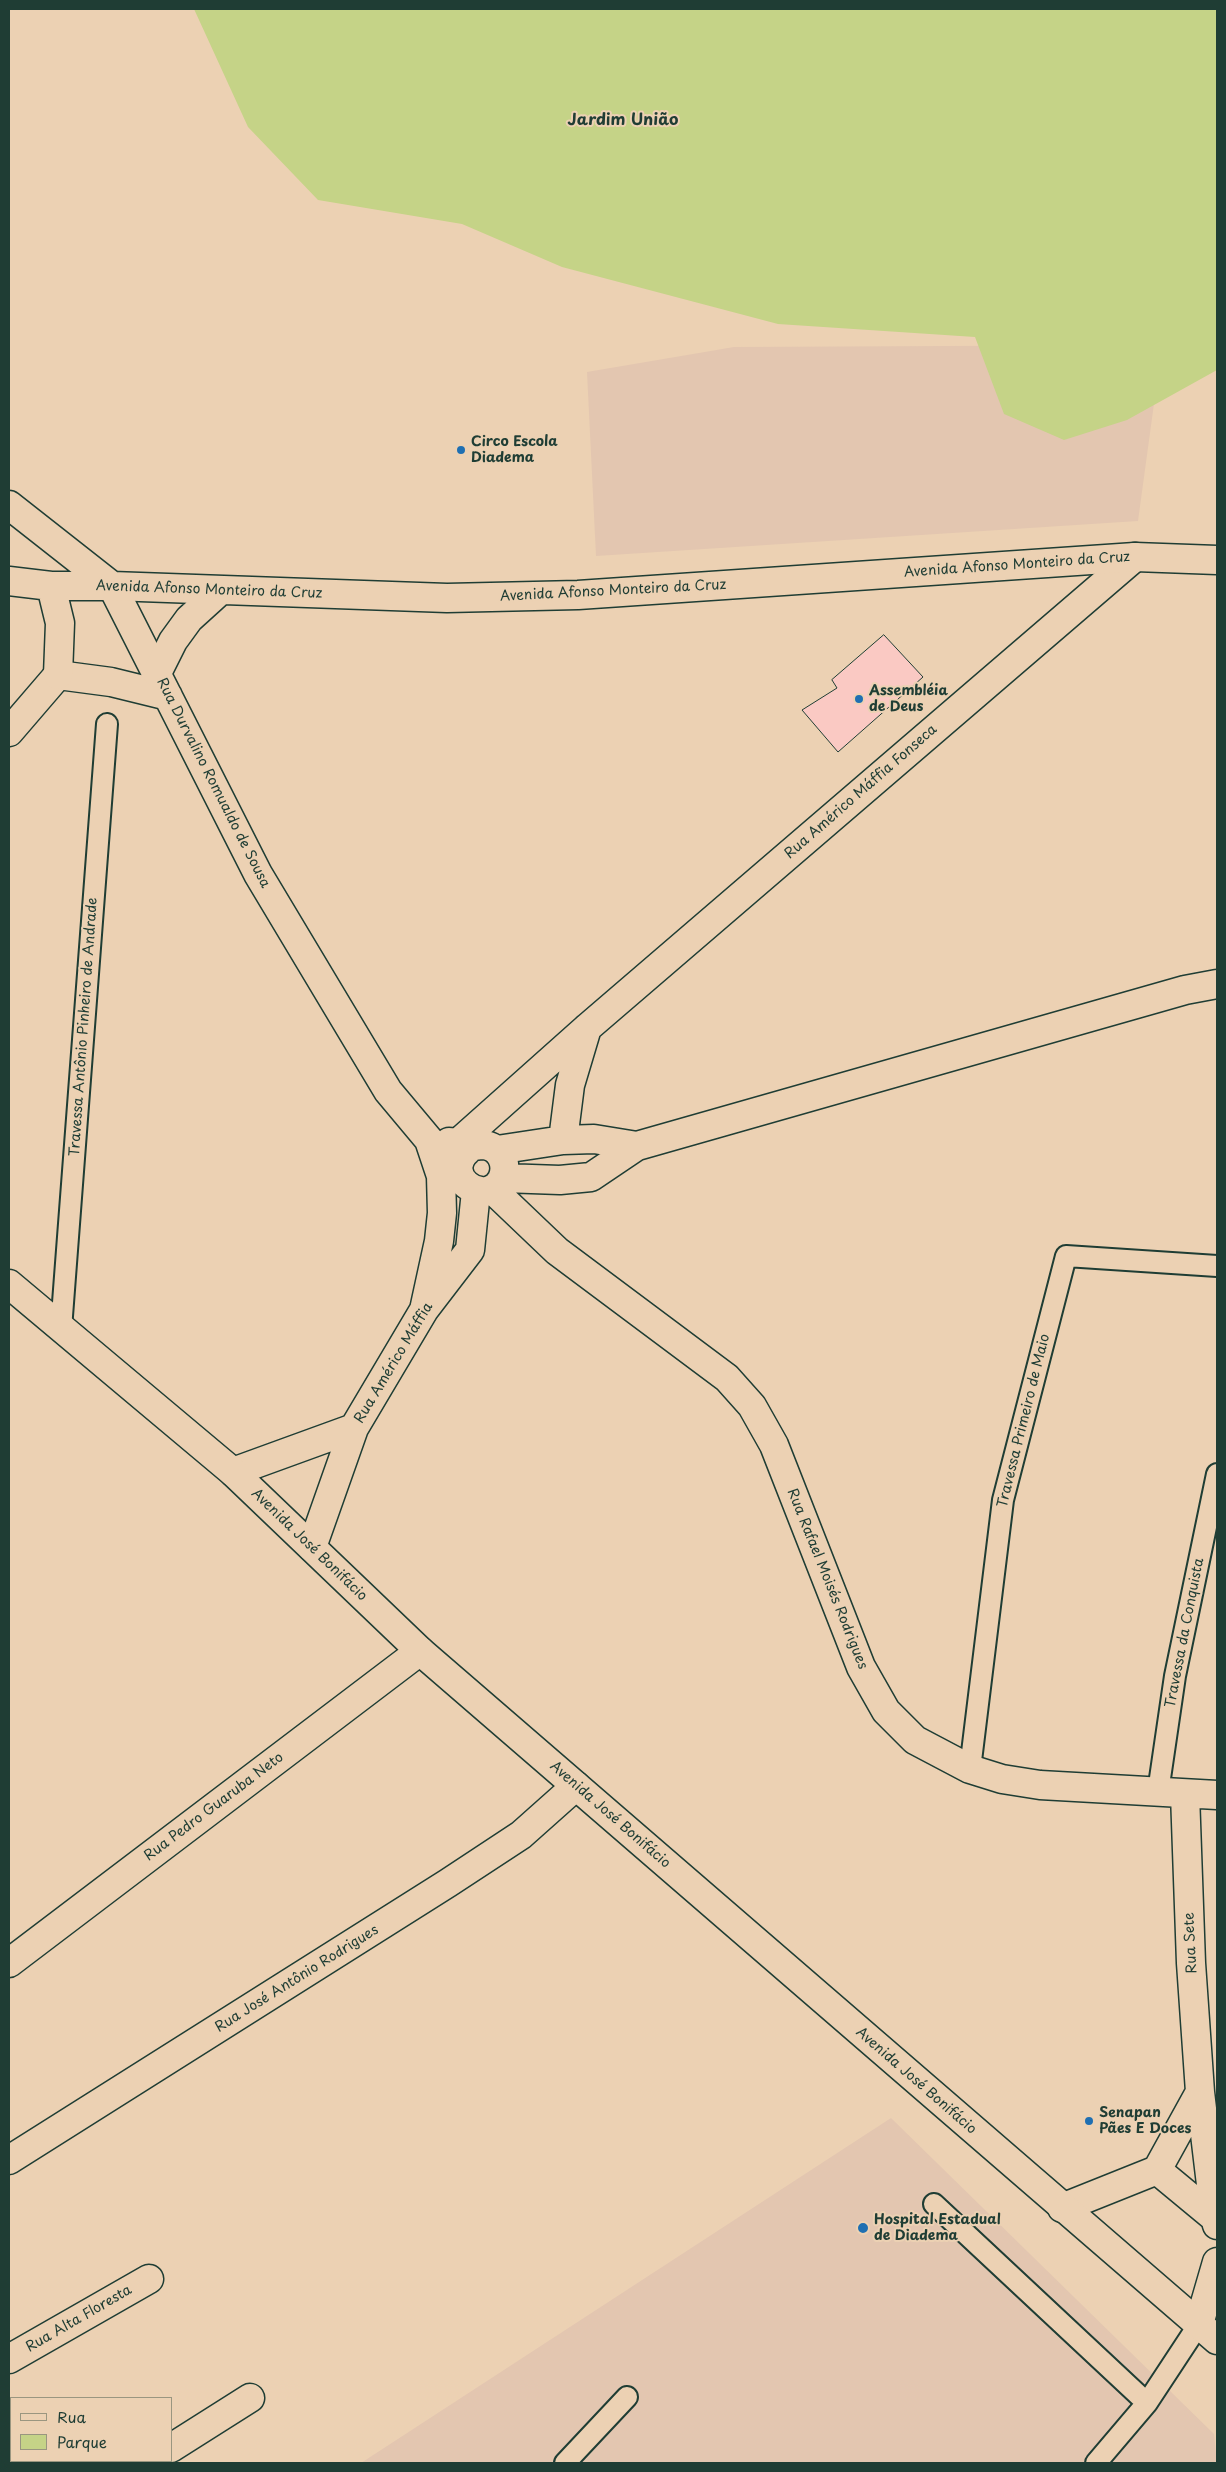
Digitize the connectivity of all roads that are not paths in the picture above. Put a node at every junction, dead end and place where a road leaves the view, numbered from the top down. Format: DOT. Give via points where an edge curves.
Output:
graph roads {
  1 [pos="9,505"];
  2 [pos="1135,557"];
  3 [pos="1217,560"];
  4 [pos="9,581"];
  5 [pos="51,586"];
  6 [pos="112,586"];
  7 [pos="222,590"];
  8 [pos="58,675"];
  9 [pos="162,684"];
  10 [pos="108,724"];
  11 [pos="9,732"];
  12 [pos="1217,984"];
  13 [pos="587,1028"];
  14 [pos="429,1140"];
  15 [pos="563,1140"];
  16 [pos="476,1146"];
  17 [pos="637,1146"];
  18 [pos="490,1186"];
  19 [pos="1217,1266"];
  20 [pos="9,1284"];
  21 [pos="424,1310"];
  22 [pos="60,1329"];
  23 [pos="354,1428"];
  24 [pos="233,1472"];
  25 [pos="1217,1474"];
  26 [pos="312,1547"];
  27 [pos="420,1651"];
  28 [pos="970,1769"];
  29 [pos="576,1786"];
  30 [pos="1158,1792"];
  31 [pos="1185,1794"];
  32 [pos="1217,1795"];
  33 [pos="9,1962"];
  34 [pos="1200,2092"];
  35 [pos="9,2160"];
  36 [pos="1158,2170"];
  37 [pos="934,2204"];
  38 [pos="1062,2208"];
  39 [pos="1216,2221"];
  40 [pos="1217,2262"];
  41 [pos="149,2279"];
  42 [pos="1208,2332"];
  43 [pos="9,2359"];
  44 [pos="627,2397"];
  45 [pos="250,2398"];
  46 [pos="1147,2403"];
  47 [pos="172,2447"];
  48 [pos="565,2463"];
  49 [pos="1096,2463"];
  1 -- 6 [label="street, Rua Durvalino Romualdo de Sousa"];
  2 -- 3 [label="street, Avenida Afonso Monteiro da Cruz"];
  2 -- 7 [label="street, Avenida Afonso Monteiro da Cruz" via="578,595 447,598"];
  2 -- 13 [label="street, Rua Américo Máffia Fonseca"];
  4 -- 5 [label="street, Avenida Afonso Monteiro da Cruz"];
  5 -- 6 [label="street, Avenida Afonso Monteiro da Cruz"];
  5 -- 8 [label="street" via="60,623"];
  6 -- 7 [label="street, Avenida Afonso Monteiro da Cruz"];
  6 -- 9 [label="street, Rua Durvalino Romualdo de Sousa"];
  7 -- 9 [label="street" via="189,619 173,641"];
  8 -- 9 [label="street"];
  8 -- 11 [label="street"];
  9 -- 14 [label="street, Rua Durvalino Romualdo de Sousa" via="258,874 388,1091"];
  10 -- 22 [label="lane, Travessa Antônio Pinheiro de Andrade"];
  12 -- 17 [label="street" via="1185,990"];
  13 -- 15 [label="street" via="570,1085"];
  13 -- 16 [label="street, Rua Américo Máffia Fonseca"];
  14 -- 16 [label="street"];
  14 -- 21 [label="street" via="441,1176 442,1213"];
  15 -- 16 [label="street"];
  15 -- 17 [label="street" via="594,1139"];
  16 -- 18 [label="street" via="505,1163"];
  16 -- 18 [label="street" via="462,1156 458,1170 468,1187"];
  17 -- 18 [label="street" via="591,1177"];
  18 -- 21 [label="street, Rua Américo Máffia" via="470,1250"];
  18 -- 28 [label="street, Rua Rafael Moisés Rodrigues" via="557,1251 727,1378 752,1406 774,1445 861,1667 882,1704 915,1740"];
  19 -- 28 [label="lane, Travessa Primeiro de Maio" via="1066,1256 1002,1500"];
  20 -- 22 [label="street, Avenida José Bonifácio"];
  21 -- 23 [label="street, Rua Américo Máffia"];
  22 -- 24 [label="street, Avenida José Bonifácio"];
  23 -- 24 [label="street, Rua Américo Máffia"];
  23 -- 26 [label="street, Rua Américo Máffia"];
  24 -- 26 [label="street, Avenida José Bonifácio"];
  25 -- 30 [label="lane, Travessa da Conquista" via="1175,1676"];
  26 -- 27 [label="street, Avenida José Bonifácio"];
  27 -- 29 [label="street, Avenida José Bonifácio"];
  27 -- 33 [label="street, Rua Pedro Guaruba Neto"];
  28 -- 30 [label="street, Rua Rafael Moisés Rodrigues" via="1002,1780 1040,1785"];
  29 -- 35 [label="street, Rua José Antônio Rodrigues" via="521,1835"];
  29 -- 38 [label="street, Avenida José Bonifácio"];
  30 -- 31 [label="street, Rua Rafael Moisés Rodrigues"];
  31 -- 32 [label="street, Rua Rafael Moisés Rodrigues"];
  31 -- 34 [label="street, Rua Sete"];
  34 -- 36 [label="street"];
  34 -- 39 [label="street, Rua Sete"];
  36 -- 38 [label="street"];
  36 -- 39 [label="street"];
  37 -- 46 [label="lane"];
  38 -- 42 [label="street, Avenida José Bonifácio"];
  40 -- 42 [label="street"];
  41 -- 43 [label="street, Rua Alta Floresta"];
  42 -- 46 [label="lane"];
  44 -- 48 [label="lane"];
  45 -- 47 [label="street"];
  46 -- 49 [label="lane"];
}
